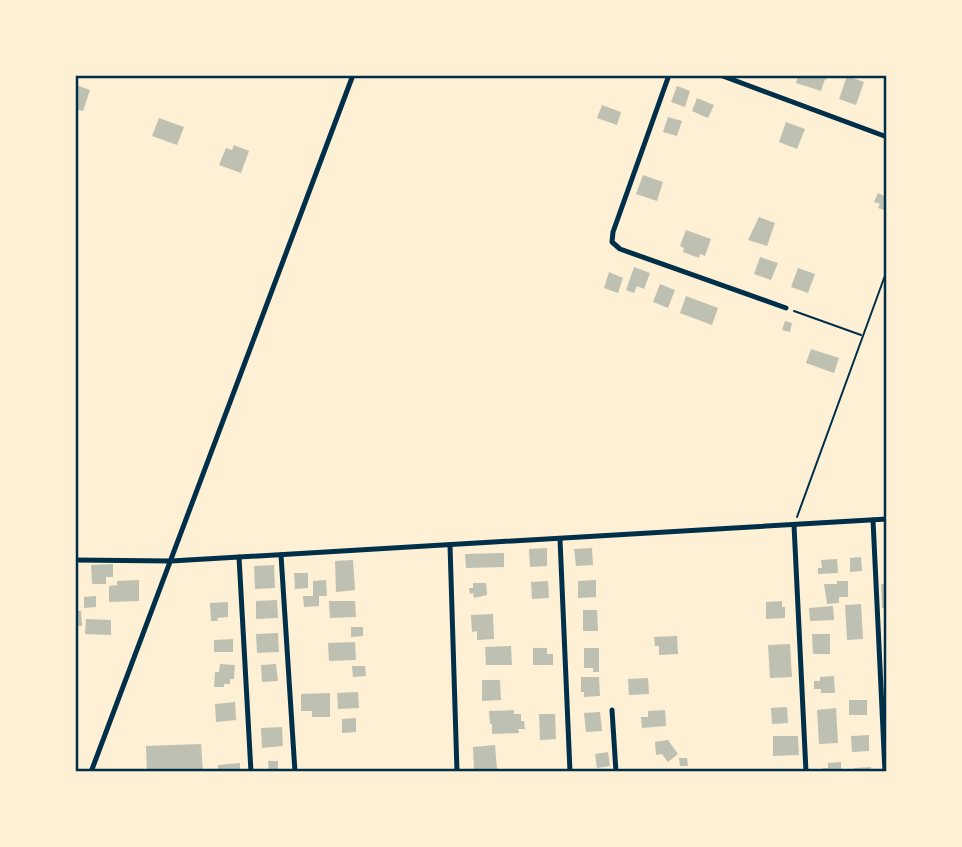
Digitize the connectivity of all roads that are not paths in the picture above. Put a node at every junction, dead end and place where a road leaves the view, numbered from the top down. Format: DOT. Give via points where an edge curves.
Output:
graph roads {
  1 [pos="353,75"];
  2 [pos="670,75"];
  3 [pos="720,75"];
  4 [pos="887,137"];
  5 [pos="786,309"];
  6 [pos="887,519"];
  7 [pos="873,520"];
  8 [pos="794,525"];
  9 [pos="560,538"];
  10 [pos="450,545"];
  11 [pos="281,555"];
  12 [pos="239,557"];
  13 [pos="75,560"];
  14 [pos="171,561"];
  15 [pos="612,710"];
  16 [pos="91,772"];
  17 [pos="251,772"];
  18 [pos="295,772"];
  19 [pos="457,772"];
  20 [pos="570,772"];
  21 [pos="616,772"];
  22 [pos="806,772"];
  23 [pos="885,772"];
  1 -- 14 [label="street"];
  2 -- 5 [label="street" via="612,242"];
  3 -- 4 [label="street"];
  6 -- 7 [label="street"];
  7 -- 8 [label="street"];
  7 -- 23 [label="street"];
  8 -- 9 [label="street"];
  8 -- 22 [label="street"];
  9 -- 10 [label="street"];
  9 -- 20 [label="street"];
  10 -- 11 [label="street"];
  10 -- 19 [label="street"];
  11 -- 12 [label="street"];
  11 -- 18 [label="street"];
  12 -- 14 [label="street"];
  12 -- 17 [label="street"];
  13 -- 14 [label="street"];
  14 -- 16 [label="street"];
  15 -- 21 [label="street"];
}
